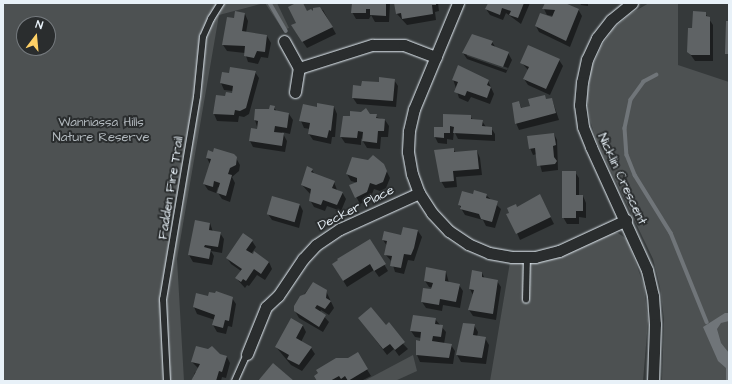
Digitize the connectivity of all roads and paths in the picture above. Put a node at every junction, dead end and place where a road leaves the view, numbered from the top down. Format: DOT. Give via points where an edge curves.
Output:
graph roads {
  1 [pos="221,3"];
  2 [pos="458,3"];
  3 [pos="632,3"];
  4 [pos="284,41"];
  5 [pos="436,57"];
  6 [pos="299,68"];
  7 [pos="295,92"];
  8 [pos="419,192"];
  9 [pos="626,220"];
  10 [pos="527,257"];
  11 [pos="526,300"];
  12 [pos="246,354"];
  13 [pos="167,381"];
  14 [pos="235,381"];
  15 [pos="653,381"];
  1 -- 13 [label="lane, Fadden Fire Trail" via="203,36 197,97 163,300"];
  2 -- 5 [label="street"];
  3 -- 9 [label="street, Nicklin Crescent" via="611,20 598,38 588,59 580,105 583,127 591,147"];
  4 -- 6 [label="street"];
  5 -- 6 [label="street" via="404,45 383,44"];
  5 -- 8 [label="street" via="414,109 409,131 410,166"];
  6 -- 7 [label="street"];
  8 -- 10 [label="street" via="432,214 449,231 468,244 489,253"];
  8 -- 12 [label="street, Decker Place" via="340,229 316,245 278,296 266,307"];
  9 -- 10 [label="street" via="559,251"];
  9 -- 15 [label="street, Nicklin Crescent" via="643,257 653,296"];
  10 -- 11 [label="lane"];
  12 -- 14 [label="lane"];
}
